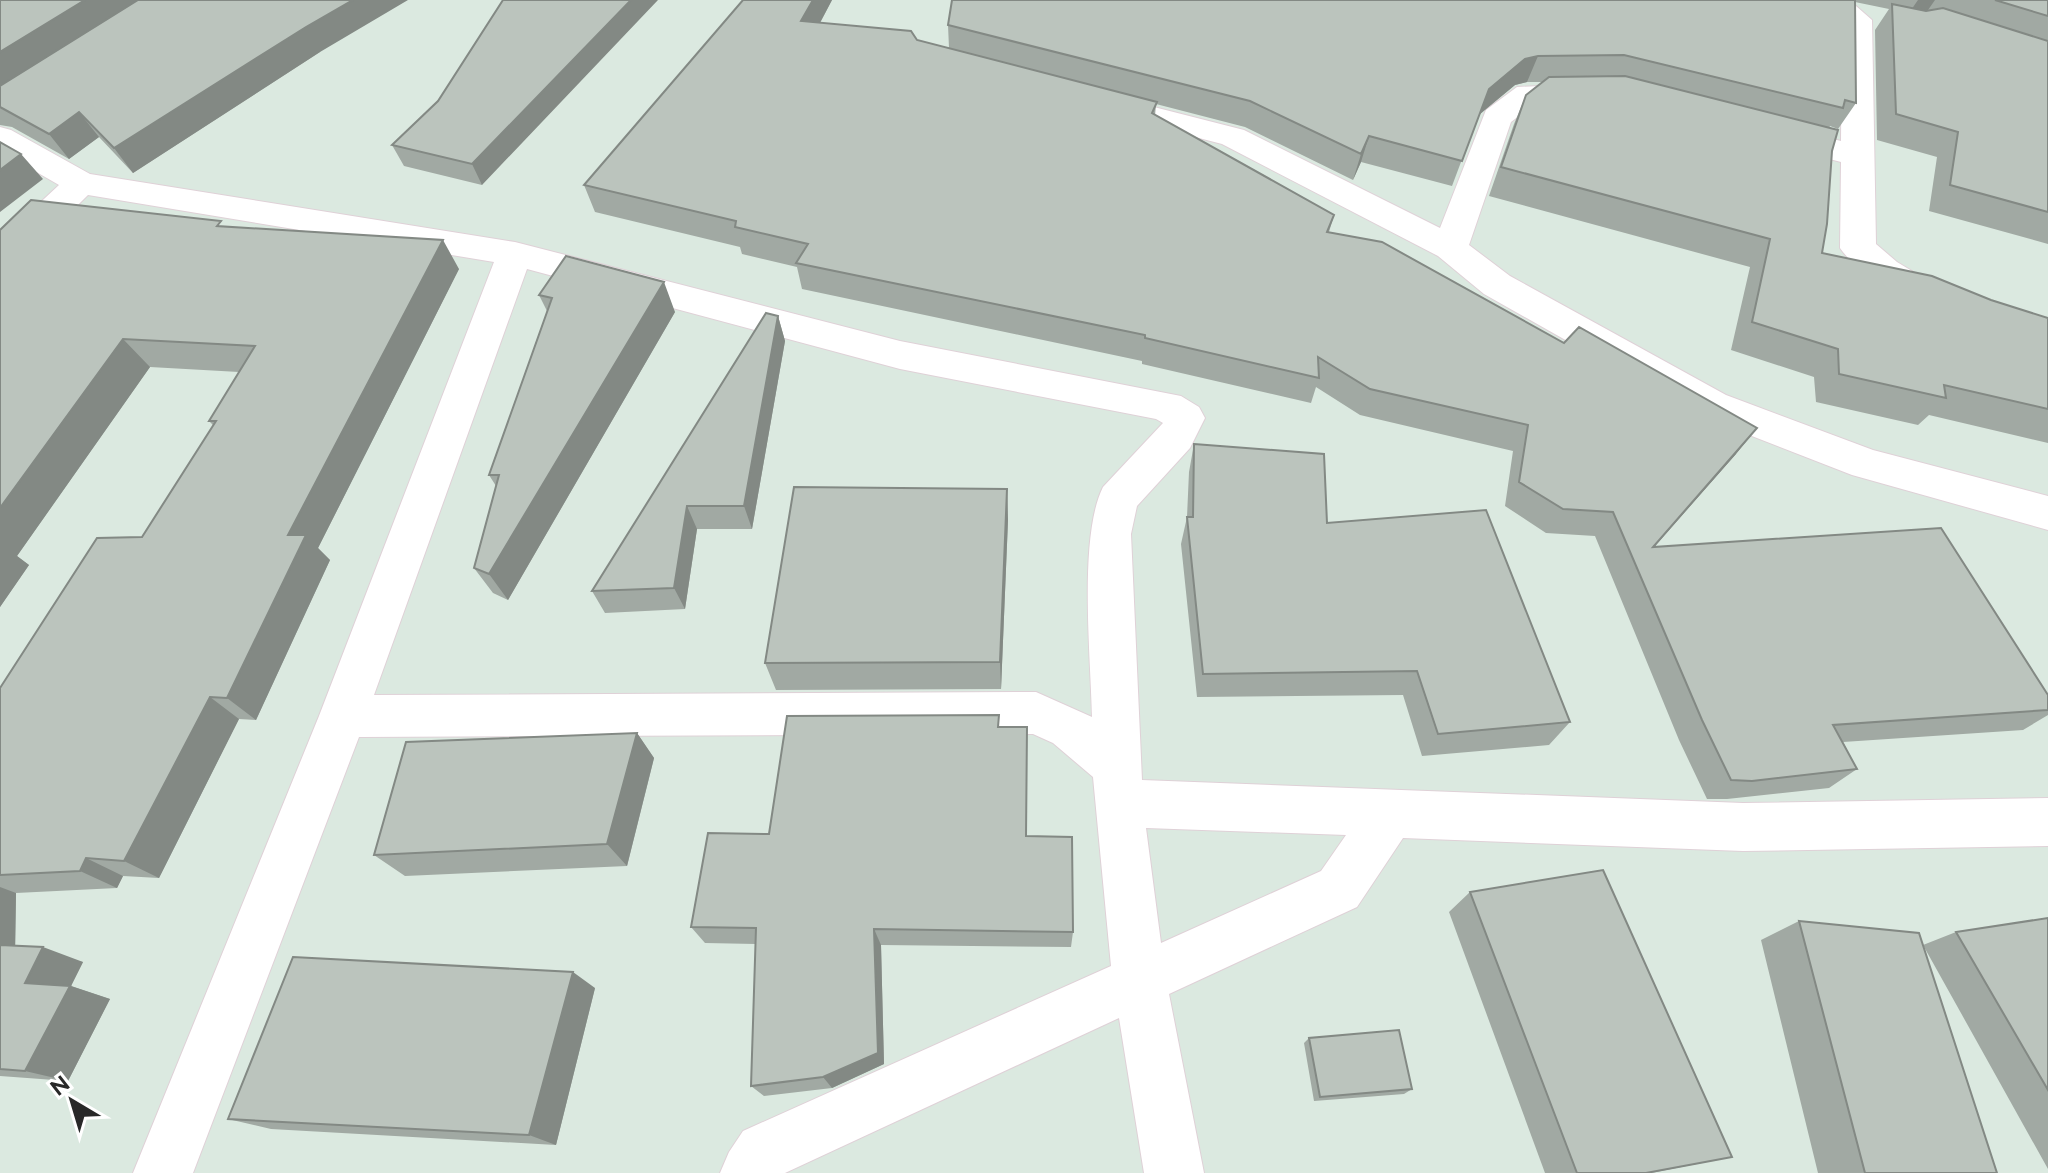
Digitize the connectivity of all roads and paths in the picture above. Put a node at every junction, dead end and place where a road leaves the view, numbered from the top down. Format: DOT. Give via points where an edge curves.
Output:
graph roads {
  1 [pos="1884,20"];
  2 [pos="1611,93"];
  3 [pos="1067,94"];
  4 [pos="1750,129"];
  5 [pos="0,137"];
  6 [pos="1858,156"];
  7 [pos="81,183"];
  8 [pos="1450,248"];
  9 [pos="515,254"];
  10 [pos="0,260"];
  11 [pos="1953,306"];
  12 [pos="2048,513"];
  13 [pos="343,716"];
  14 [pos="1118,786"];
  15 [pos="1390,814"];
  16 [pos="2048,822"];
  17 [pos="1139,978"];
  18 [pos="163,1173"];
  19 [pos="750,1173"];
  20 [pos="1174,1173"];
  1 -- 6 [label="street" via="1831,9 1857,20"];
  2 -- 8 [label="street" via="1528,94 1497,117"];
  3 -- 8 [label="street" via="1233,137"];
  4 -- 6 [label="street"];
  5 -- 7 [label="street"];
  6 -- 11 [label="street" via="1858,248 1884,271"];
  7 -- 9 [label="street"];
  7 -- 10 [label="street"];
  8 -- 12 [label="street" via="1497,285 1712,405 1866,464"];
  9 -- 13 [label="street"];
  9 -- 14 [label="street" via="900,355 1167,406 1185,418 1176,437 1118,499 1110,534"];
  13 -- 14 [label="street" via="1036,713 1070,728"];
  13 -- 18 [label="street"];
  14 -- 15 [label="street"];
  14 -- 17 [label="street"];
  15 -- 16 [label="street" via="1743,827"];
  15 -- 17 [label="street" via="1339,889"];
  17 -- 19 [label="street" via="764,1152"];
  17 -- 20 [label="street"];
}
